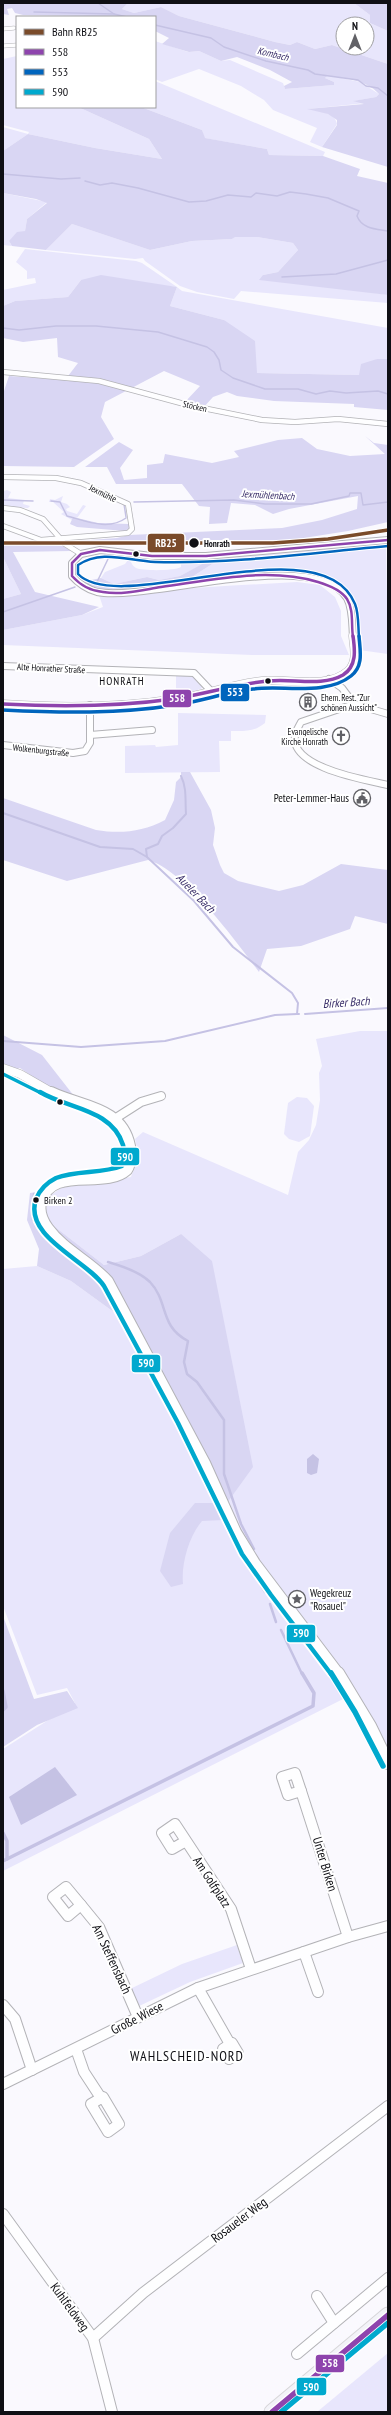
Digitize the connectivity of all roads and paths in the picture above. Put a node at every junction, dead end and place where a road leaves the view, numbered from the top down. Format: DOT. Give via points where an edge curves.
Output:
graph roads {
  1 [pos="14,28"];
  2 [pos="3,29"];
  3 [pos="16,45"];
  4 [pos="3,46"];
  5 [pos="3,372"];
  6 [pos="388,424"];
  7 [pos="3,477"];
  8 [pos="3,508"];
  9 [pos="3,526"];
  10 [pos="61,539"];
  11 [pos="388,540"];
  12 [pos="81,554"];
  13 [pos="3,666"];
  14 [pos="329,679"];
  15 [pos="211,691"];
  16 [pos="3,704"];
  17 [pos="354,704"];
  18 [pos="90,705"];
  19 [pos="388,714"];
  20 [pos="152,730"];
  21 [pos="90,735"];
  22 [pos="3,745"];
  23 [pos="388,785"];
  24 [pos="3,1068"];
  25 [pos="161,1096"];
  26 [pos="116,1118"];
  27 [pos="388,1763"];
  28 [pos="302,1791"];
  29 [pos="186,1841"];
  30 [pos="81,1905"];
  31 [pos="388,1926"];
  32 [pos="348,1937"];
  33 [pos="304,1952"];
  34 [pos="251,1970"];
  35 [pos="198,1988"];
  36 [pos="318,1992"];
  37 [pos="3,2005"];
  38 [pos="138,2017"];
  39 [pos="230,2044"];
  40 [pos="76,2049"];
  41 [pos="32,2070"];
  42 [pos="3,2084"];
  43 [pos="101,2098"];
  44 [pos="388,2106"];
  45 [pos="3,2214"];
  46 [pos="388,2278"];
  47 [pos="317,2296"];
  48 [pos="388,2315"];
  49 [pos="334,2322"];
  50 [pos="93,2338"];
  51 [pos="297,2354"];
  52 [pos="112,2412"];
  53 [pos="272,2412"];
  1 -- 2 [label="street"];
  3 -- 4 [label="street"];
  5 -- 6 [label="street, Stöcken" via="92,380 188,405 262,420 295,422 344,419"];
  7 -- 10 [label="street, Jexmühle" via="56,478 81,483 128,504 132,529 128,533"];
  8 -- 10 [label="street" via="20,510 43,519"];
  9 -- 10 [label="street, Jexmühle" via="41,540"];
  10 -- 12 [label="street"];
  11 -- 12 [label="street" via="229,554 159,557 105,550"];
  12 -- 14 [label="street" via="72,563 73,578 80,585 105,592 130,592 272,575 310,577 332,584 346,597 350,607 355,654 350,670"];
  13 -- 15 [label="street, Alte Honrather Straße" via="194,673"];
  14 -- 15 [label="street" via="265,681"];
  14 -- 17 [label="street" via="342,688"];
  15 -- 18 [label="street" via="163,701"];
  16 -- 18 [label="street" via="46,707"];
  17 -- 19 [label="street"];
  17 -- 23 [label="street" via="302,722 295,736 296,748 301,755 317,764 348,776"];
  18 -- 21 [label="street, Wolkenburgstraße"];
  20 -- 21 [label="street"];
  21 -- 22 [label="street, Wolkenburgstraße" via="89,746 79,753"];
  24 -- 26 [label="street" via="18,1071 53,1093 92,1104"];
  25 -- 26 [label="street" via="141,1102"];
  26 -- 27 [label="street" via="128,1139 131,1156 129,1168 125,1172 109,1177 51,1186 42,1197 42,1220 57,1238 96,1267 108,1281 205,1463 242,1543 340,1677 370,1726"];
  28 -- 32 [label="street, Unter Birken"];
  29 -- 34 [label="street, Am Golfplatz" via="231,1909"];
  30 -- 38 [label="street, Am Steffensbach" via="99,1927"];
  31 -- 32 [label="street, Große Wiese"];
  32 -- 33 [label="street, Große Wiese"];
  33 -- 34 [label="street, Große Wiese"];
  33 -- 36 [label="street"];
  34 -- 35 [label="street, Große Wiese"];
  35 -- 38 [label="street, Große Wiese"];
  35 -- 39 [label="street"];
  37 -- 41 [label="street" via="15,2019"];
  38 -- 40 [label="street, Große Wiese"];
  40 -- 41 [label="street, Große Wiese"];
  40 -- 43 [label="street" via="84,2072"];
  41 -- 42 [label="street, Große Wiese"];
  44 -- 50 [label="street, Rosaueler Weg" via="143,2293"];
  45 -- 50 [label="street, Kuhlfeldweg"];
  46 -- 49 [label="street"];
  47 -- 49 [label="street"];
  48 -- 53 [label="main road"];
  49 -- 51 [label="street"];
  50 -- 52 [label="street, Kuhlfeldweg"];
}
